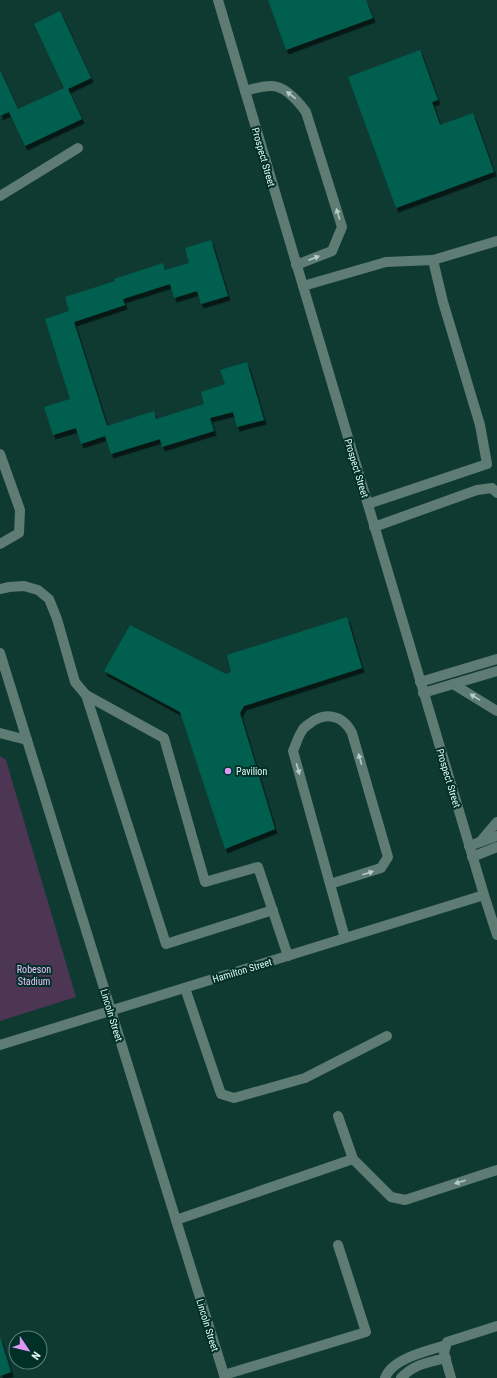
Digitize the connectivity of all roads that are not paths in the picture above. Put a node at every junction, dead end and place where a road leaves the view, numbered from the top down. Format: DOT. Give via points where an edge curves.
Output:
graph roads {
  1 [pos="218,0"];
  2 [pos="245,91"];
  3 [pos="78,148"];
  4 [pos="0,196"];
  5 [pos="497,241"];
  6 [pos="433,260"];
  7 [pos="296,265"];
  8 [pos="303,286"];
  9 [pos="0,454"];
  10 [pos="495,488"];
  11 [pos="368,504"];
  12 [pos="374,527"];
  13 [pos="0,544"];
  14 [pos="0,589"];
  15 [pos="0,653"];
  16 [pos="497,659"];
  17 [pos="497,671"];
  18 [pos="420,682"];
  19 [pos="453,684"];
  20 [pos="424,693"];
  21 [pos="86,695"];
  22 [pos="497,711"];
  23 [pos="0,733"];
  24 [pos="27,740"];
  25 [pos="497,822"];
  26 [pos="497,836"];
  27 [pos="480,842"];
  28 [pos="469,846"];
  29 [pos="497,848"];
  30 [pos="472,856"];
  31 [pos="330,884"];
  32 [pos="484,895"];
  33 [pos="273,910"];
  34 [pos="497,935"];
  35 [pos="345,938"];
  36 [pos="288,956"];
  37 [pos="185,988"];
  38 [pos="111,1011"];
  39 [pos="387,1036"];
  40 [pos="0,1045"];
  41 [pos="338,1116"];
  42 [pos="353,1159"];
  43 [pos="497,1170"];
  44 [pos="176,1220"];
  45 [pos="338,1245"];
  46 [pos="497,1326"];
  47 [pos="446,1346"];
  48 [pos="446,1358"];
  49 [pos="224,1376"];
  50 [pos="385,1378"];
  51 [pos="400,1378"];
  52 [pos="451,1378"];
  1 -- 2 [label="street, Prospect Street"];
  2 -- 7 [label="street, Prospect Street"];
  7 -- 2 [label="street, one-way" via="332,251 342,227 306,112 281,88 271,86"];
  3 -- 4 [label="street"];
  5 -- 6 [label="street"];
  6 -- 8 [label="street" via="386,262"];
  6 -- 11 [label="street" via="480,425 487,464"];
  7 -- 8 [label="street, Prospect Street"];
  8 -- 11 [label="street, Prospect Street"];
  9 -- 13 [label="street" via="20,510 19,533"];
  10 -- 12 [label="street" via="477,490"];
  11 -- 12 [label="street, Prospect Street"];
  12 -- 18 [label="street, Prospect Street"];
  14 -- 21 [label="street" via="24,586 38,590 49,599 75,682"];
  15 -- 24 [label="street, Lincoln Street"];
  16 -- 18 [label="street"];
  17 -- 19 [label="street"];
  18 -- 20 [label="street, Prospect Street"];
  19 -- 20 [label="street"];
  22 -- 19 [label="street, one-way"];
  20 -- 28 [label="street, Prospect Street"];
  21 -- 33 [label="street" via="164,738 205,882 258,868"];
  21 -- 33 [label="street" via="166,944"];
  23 -- 24 [label="street"];
  24 -- 38 [label="street, Lincoln Street"];
  25 -- 27 [label="street"];
  26 -- 27 [label="street"];
  27 -- 28 [label="street"];
  28 -- 30 [label="street, Prospect Street"];
  29 -- 30 [label="street"];
  30 -- 32 [label="street, Prospect Street"];
  31 -- 31 [label="street, one-way" via="381,868 388,857 352,733 341,720 330,716 315,719 302,730 293,751"];
  31 -- 35 [label="street"];
  32 -- 34 [label="street, Prospect Street"];
  32 -- 35 [label="street, Hamilton Street"];
  33 -- 36 [label="street"];
  35 -- 36 [label="street, Hamilton Street"];
  36 -- 37 [label="street, Hamilton Street"];
  37 -- 38 [label="street, Hamilton Street"];
  37 -- 39 [label="street" via="221,1094 234,1098 305,1078"];
  38 -- 40 [label="street, Hamilton Street"];
  38 -- 44 [label="street, Lincoln Street"];
  41 -- 42 [label="street"];
  43 -- 42 [label="street, one-way" via="405,1200 391,1197"];
  42 -- 44 [label="street"];
  44 -- 49 [label="street, Lincoln Street"];
  45 -- 49 [label="street" via="366,1332"];
  46 -- 47 [label="street" via="452,1340 447,1342"];
  47 -- 48 [label="street"];
  47 -- 50 [label="street" via="398,1362"];
  48 -- 51 [label="street" via="417,1365"];
  48 -- 52 [label="street"];
}
